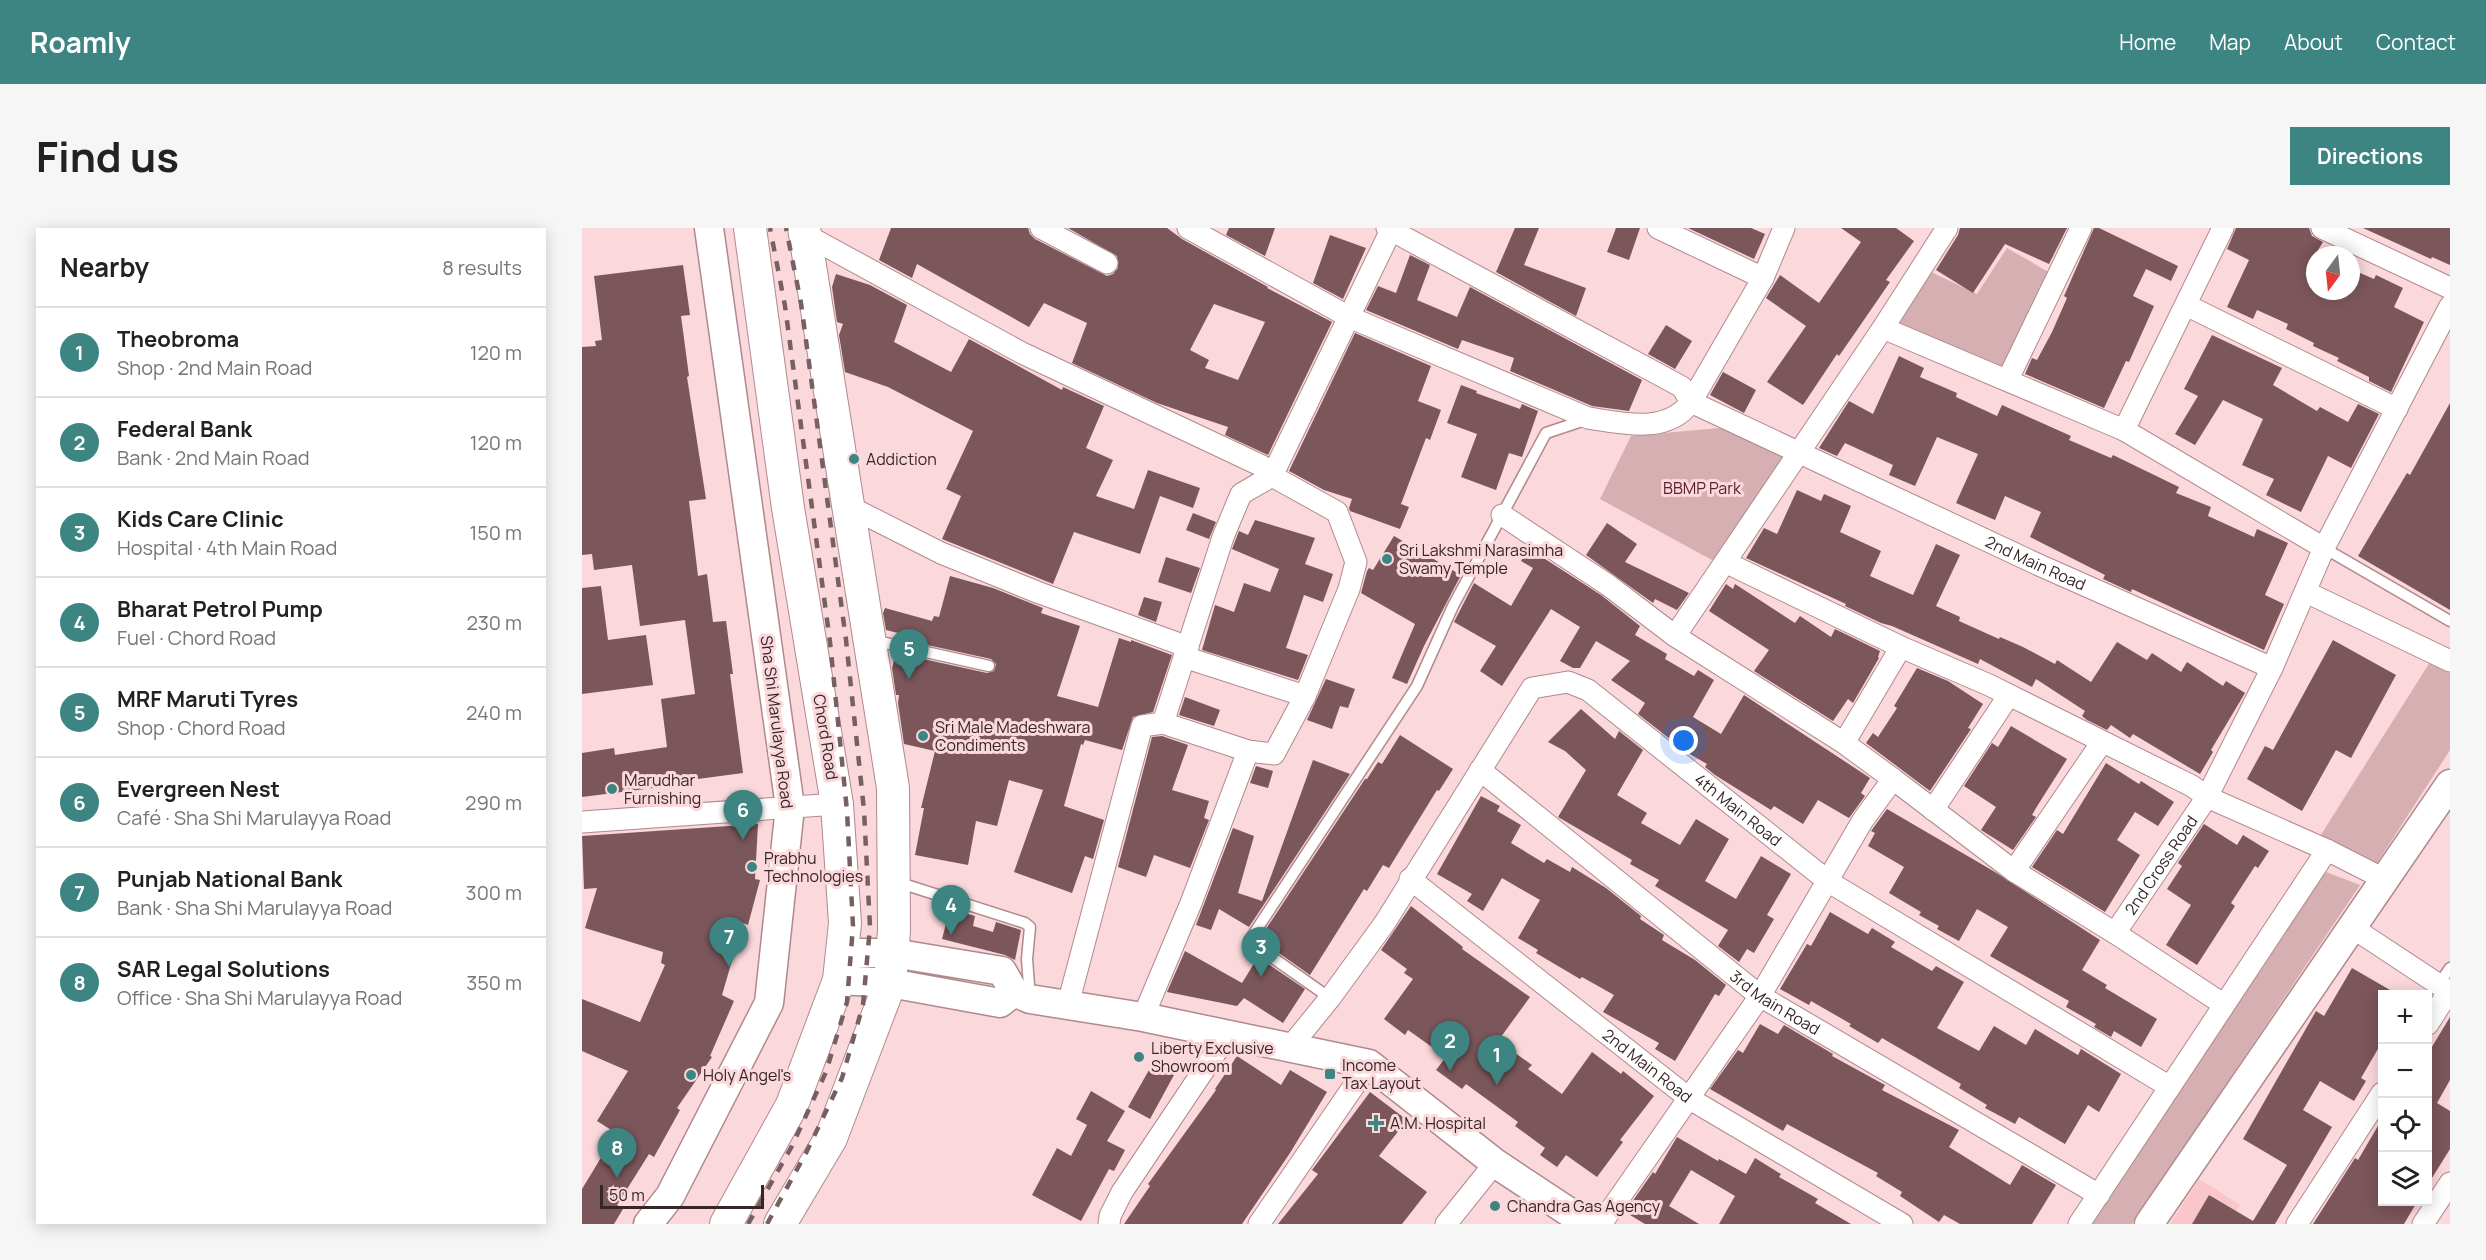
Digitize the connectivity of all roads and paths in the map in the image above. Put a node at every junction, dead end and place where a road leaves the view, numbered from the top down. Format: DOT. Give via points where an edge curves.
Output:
graph roads {
  1 [pos="709,228"];
  2 [pos="750,228"];
  3 [pos="1041,228"];
  4 [pos="1658,228"];
  5 [pos="1784,228"];
  6 [pos="1947,228"];
  7 [pos="2081,228"];
  8 [pos="2223,228"];
  9 [pos="2322,228"];
  10 [pos="1390,229"];
  11 [pos="1195,230"];
  12 [pos="805,231"];
  13 [pos="1107,263"];
  14 [pos="1763,278"];
  15 [pos="2450,288"];
  16 [pos="2186,306"];
  17 [pos="2450,306"];
  18 [pos="1349,317"];
  19 [pos="1883,328"];
  20 [pos="2008,380"];
  21 [pos="1691,402"];
  22 [pos="2397,409"];
  23 [pos="1588,418"];
  24 [pos="2124,430"];
  25 [pos="1800,453"];
  26 [pos="1272,476"];
  27 [pos="848,506"];
  28 [pos="1502,514"];
  29 [pos="2324,548"];
  30 [pos="1725,562"];
  31 [pos="2306,592"];
  32 [pos="2450,621"];
  33 [pos="1676,636"];
  34 [pos="869,639"];
  35 [pos="1901,647"];
  36 [pos="1186,652"];
  37 [pos="2450,662"];
  38 [pos="989,666"];
  39 [pos="2272,668"];
  40 [pos="2009,695"];
  41 [pos="1305,696"];
  42 [pos="1163,723"];
  43 [pos="2102,742"];
  44 [pos="1844,743"];
  45 [pos="1248,751"];
  46 [pos="1480,770"];
  47 [pos="1893,779"];
  48 [pos="2450,784"];
  49 [pos="2207,797"];
  50 [pos="837,804"];
  51 [pos="790,807"];
  52 [pos="1933,810"];
  53 [pos="582,822"];
  54 [pos="2327,850"];
  55 [pos="2014,871"];
  56 [pos="1410,879"];
  57 [pos="2386,880"];
  58 [pos="893,881"];
  59 [pos="1829,882"];
  60 [pos="2353,928"];
  61 [pos="2115,933"];
  62 [pos="893,953"];
  63 [pos="840,967"];
  64 [pos="890,983"];
  65 [pos="2447,984"];
  66 [pos="1022,996"];
  67 [pos="1760,996"];
  68 [pos="1330,998"];
  69 [pos="1068,1004"];
  70 [pos="2223,1004"];
  71 [pos="2432,1014"];
  72 [pos="1143,1017"];
  73 [pos="1228,1034"];
  74 [pos="1292,1046"];
  75 [pos="1369,1064"];
  76 [pos="2170,1087"];
  77 [pos="2379,1098"];
  78 [pos="1690,1099"];
  79 [pos="1495,1163"];
  80 [pos="2450,1183"];
  81 [pos="2099,1195"];
  82 [pos="648,1224"];
  83 [pos="726,1224"];
  84 [pos="780,1224"];
  85 [pos="1109,1224"];
  86 [pos="1259,1224"];
  87 [pos="1446,1224"];
  88 [pos="1587,1224"];
  89 [pos="1601,1224"];
  90 [pos="1902,1224"];
  91 [pos="2079,1224"];
  92 [pos="2149,1224"];
  93 [pos="2297,1224"];
  94 [pos="2423,1224"];
  1 -- 51 [label="main road, Sha Shi Marulayya Road"];
  2 -- 50 [label="main road, Chord Road" via="788,508"];
  3 -- 13 [label="street"];
  4 -- 14 [label="street"];
  5 -- 14 [label="street"];
  6 -- 19 [label="street"];
  7 -- 20 [label="street"];
  8 -- 16 [label="street"];
  9 -- 15 [label="street"];
  10 -- 18 [label="street"];
  10 -- 21 [label="street" via="1682,387"];
  11 -- 18 [label="street"];
  12 -- 26 [label="street" via="1022,353 1262,466"];
  12 -- 27 [label="main road"];
  14 -- 21 [label="street"];
  16 -- 22 [label="street"];
  16 -- 24 [label="street"];
  17 -- 22 [label="street, 2nd Cross Road"];
  18 -- 23 [label="street"];
  18 -- 26 [label="street"];
  19 -- 20 [label="street"];
  19 -- 25 [label="street"];
  20 -- 24 [label="street"];
  21 -- 23 [label="street" via="1674,416 1655,424"];
  21 -- 25 [label="street, 2nd Main Road"];
  22 -- 29 [label="street, 2nd Cross Road"];
  23 -- 28 [label="lane" via="1546,433"];
  24 -- 29 [label="street"];
  25 -- 30 [label="street"];
  25 -- 39 [label="street, 2nd Main Road"];
  26 -- 36 [label="street" via="1241,494"];
  26 -- 41 [label="street" via="1337,512 1356,562 1350,589"];
  27 -- 34 [label="main road"];
  27 -- 36 [label="street" via="941,553"];
  28 -- 33 [label="street"];
  28 -- 68 [label="lane" via="1453,606 1417,686 1250,941"];
  29 -- 31 [label="street, 2nd Cross Road"];
  29 -- 32 [label="lane"];
  30 -- 33 [label="street"];
  30 -- 35 [label="street"];
  31 -- 37 [label="street"];
  31 -- 39 [label="street, 2nd Cross Road"];
  33 -- 44 [label="street"];
  34 -- 38 [label="lane"];
  34 -- 58 [label="main road" via="893,788"];
  35 -- 40 [label="street"];
  35 -- 44 [label="street"];
  36 -- 41 [label="street"];
  36 -- 42 [label="street"];
  39 -- 49 [label="street, 2nd Cross Road"];
  40 -- 43 [label="street"];
  40 -- 52 [label="street"];
  41 -- 45 [label="street" via="1274,754"];
  42 -- 45 [label="street"];
  42 -- 69 [label="street" via="1142,726"];
  43 -- 49 [label="street"];
  43 -- 55 [label="street"];
  44 -- 47 [label="street"];
  45 -- 72 [label="street"];
  46 -- 56 [label="street, 4th Main Road"];
  46 -- 59 [label="street, 4th Main Road" via="1532,688 1568,682 1588,690"];
  46 -- 67 [label="street, 3rd Main Road"];
  47 -- 52 [label="street"];
  47 -- 59 [label="street" via="1863,820"];
  48 -- 57 [label="main road"];
  49 -- 54 [label="street"];
  49 -- 61 [label="street, 2nd Cross Road"];
  50 -- 51 [label="street"];
  50 -- 63 [label="main road, Chord Road" via="845,923"];
  51 -- 53 [label="street"];
  51 -- 82 [label="main road, Sha Shi Marulayya Road" via="769,1004 670,1196"];
  52 -- 55 [label="street"];
  54 -- 57 [label="street"];
  54 -- 70 [label="street"];
  55 -- 61 [label="street"];
  56 -- 68 [label="street, 4th Main Road" via="1384,924"];
  56 -- 78 [label="street, 2nd Main Road"];
  57 -- 60 [label="main road"];
  58 -- 62 [label="main road"];
  58 -- 66 [label="lane" via="1030,927"];
  59 -- 67 [label="street"];
  59 -- 76 [label="street, 4th Main Road"];
  60 -- 65 [label="street"];
  60 -- 92 [label="main road"];
  61 -- 70 [label="street"];
  62 -- 63 [label="main road"];
  62 -- 64 [label="main road"];
  62 -- 66 [label="main road" via="1002,971"];
  63 -- 64 [label="main road"];
  63 -- 83 [label="main road, Chord Road" via="792,1105"];
  64 -- 66 [label="main road" via="1000,1003"];
  64 -- 84 [label="main road" via="831,1138"];
  65 -- 71 [label="street"];
  66 -- 69 [label="main road"];
  67 -- 78 [label="street"];
  67 -- 81 [label="street, 3rd Main Road"];
  68 -- 74 [label="street, 4th Main Road"];
  69 -- 72 [label="main road"];
  70 -- 76 [label="street"];
  72 -- 73 [label="main road"];
  73 -- 74 [label="main road"];
  73 -- 85 [label="street" via="1122,1192"];
  74 -- 75 [label="main road"];
  75 -- 79 [label="main road"];
  75 -- 86 [label="street"];
  76 -- 81 [label="street"];
  77 -- 93 [label="street"];
  78 -- 89 [label="street"];
  78 -- 90 [label="street, 2nd Main Road"];
  79 -- 87 [label="street"];
  79 -- 88 [label="main road"];
  80 -- 94 [label="street"];
  81 -- 91 [label="street"];
}
